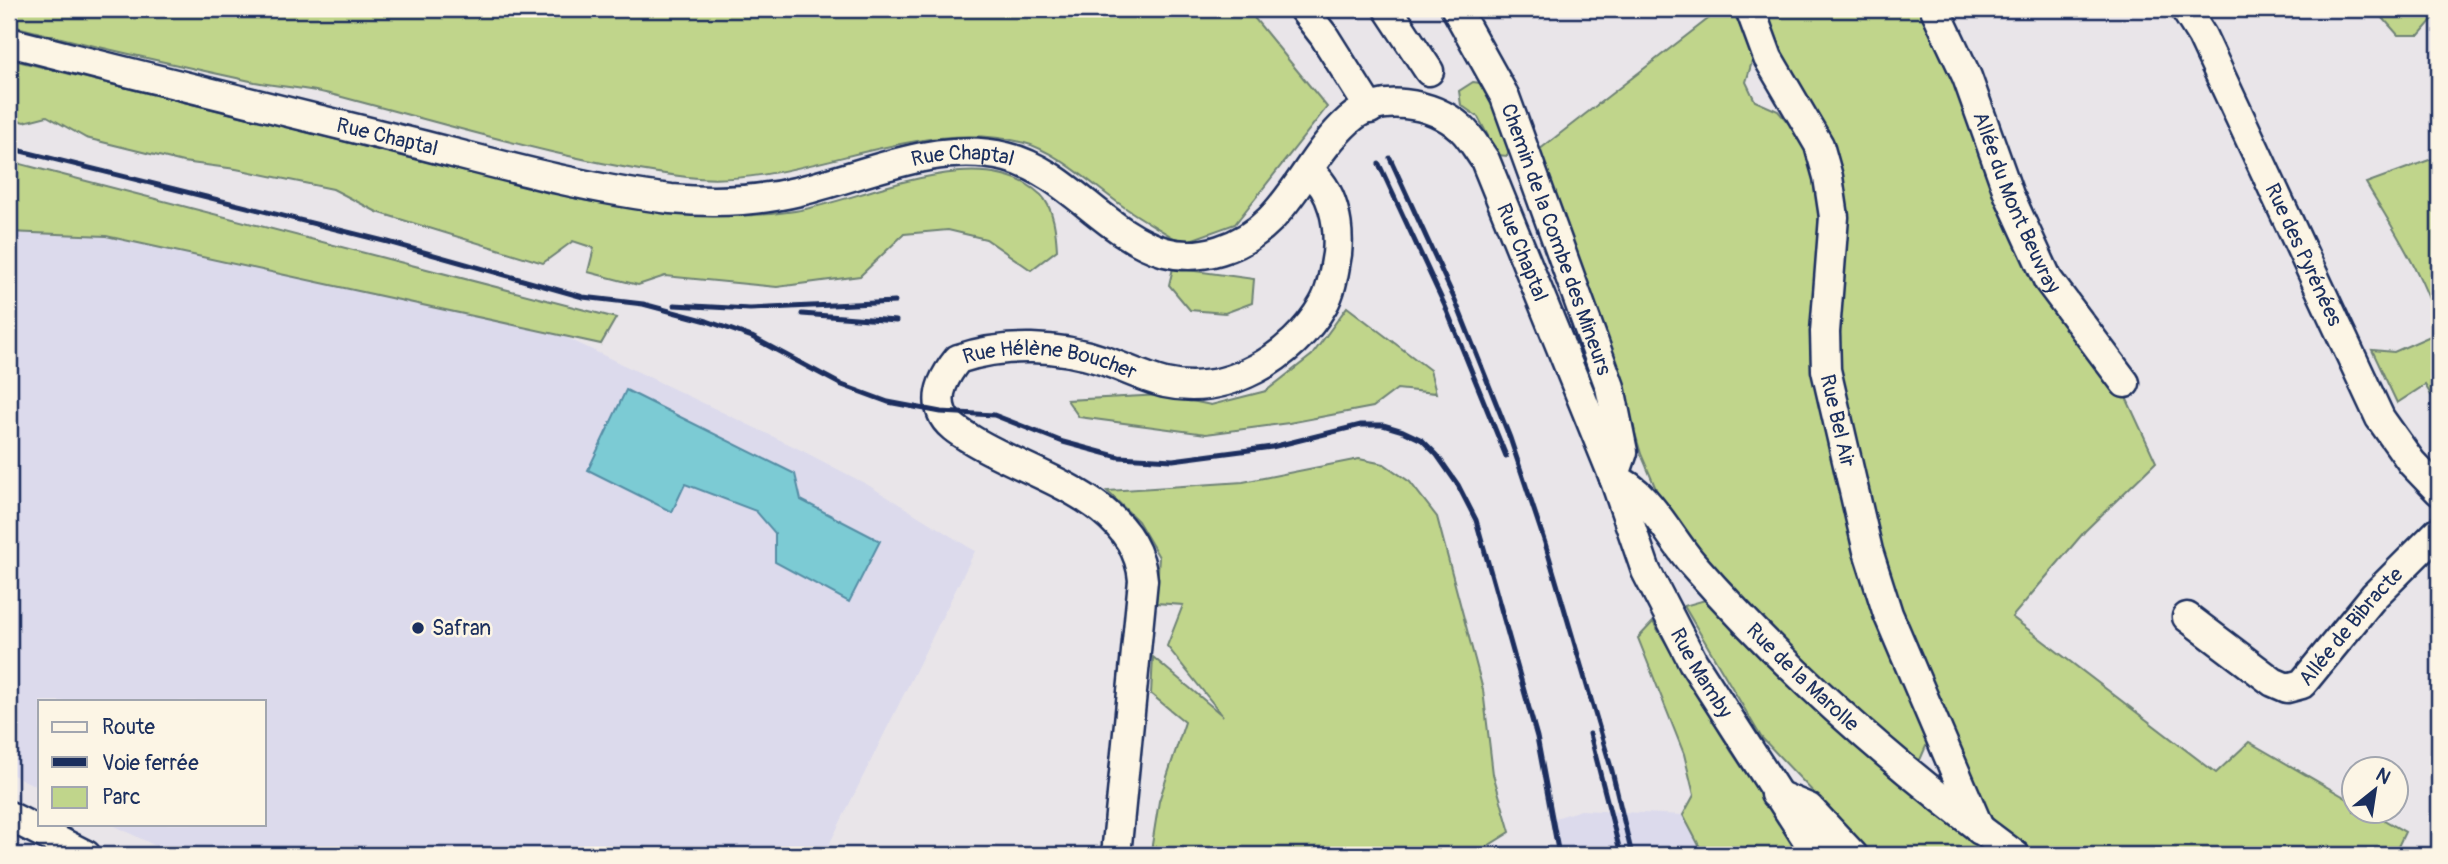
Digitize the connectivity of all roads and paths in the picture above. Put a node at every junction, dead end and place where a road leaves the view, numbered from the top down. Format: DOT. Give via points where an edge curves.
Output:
graph roads {
  1 [pos="1303,9"];
  2 [pos="1388,9"];
  3 [pos="1456,9"];
  4 [pos="1750,9"];
  5 [pos="1935,9"];
  6 [pos="2185,9"];
  7 [pos="9,42"];
  8 [pos="1429,71"];
  9 [pos="1370,109"];
  10 [pos="1309,171"];
  11 [pos="2125,383"];
  12 [pos="1614,478"];
  13 [pos="2439,491"];
  14 [pos="2439,531"];
  15 [pos="2187,617"];
  16 [pos="1776,794"];
  17 [pos="9,816"];
  18 [pos="1980,830"];
  19 [pos="86,855"];
  20 [pos="1116,855"];
  21 [pos="1817,855"];
  22 [pos="1853,855"];
  23 [pos="2015,855"];
  1 -- 9 [label="street"];
  2 -- 8 [label="street"];
  3 -- 12 [label="street, Chemin de la Combe des Mineurs" via="1505,97 1610,387 1623,452"];
  4 -- 18 [label="street, Rue Bel Air" via="1768,58 1819,145 1828,177 1834,217 1826,370 1868,551 1888,614"];
  5 -- 11 [label="street, Allée du Mont Beuvray" via="2048,280"];
  6 -- 13 [label="street, Rue des Pyrénées" via="2202,36 2380,418"];
  7 -- 10 [label="street, Rue Chaptal" via="553,177 673,199 757,199 952,153 1009,157 1063,184 1132,236 1180,256 1204,255 1251,237 1270,222"];
  9 -- 10 [label="street, Rue Chaptal" via="1349,120"];
  9 -- 12 [label="street, Rue Chaptal" via="1420,106 1452,121 1472,140 1485,160"];
  10 -- 20 [label="street, Rue Hélène Boucher" via="1318,178 1334,210 1334,274 1310,324 1291,346 1259,367 1199,385 1166,383 1076,353 1010,348 958,359 940,389 941,412 949,424 1096,506 1133,543 1142,562"];
  12 -- 16 [label="street, Rue Mamby" via="1646,570 1668,615"];
  12 -- 18 [label="street, Rue de la Marolle" via="1640,495 1743,621 1843,718"];
  14 -- 15 [label="street, Allée de Bibracte" via="2374,596 2302,684 2287,688 2273,682"];
  16 -- 21 [label="street, Rue Mamby"];
  16 -- 22 [label="street" via="1809,808"];
  17 -- 19 [label="street"];
  18 -- 23 [label="street, Rue de la Marolle"];
}
